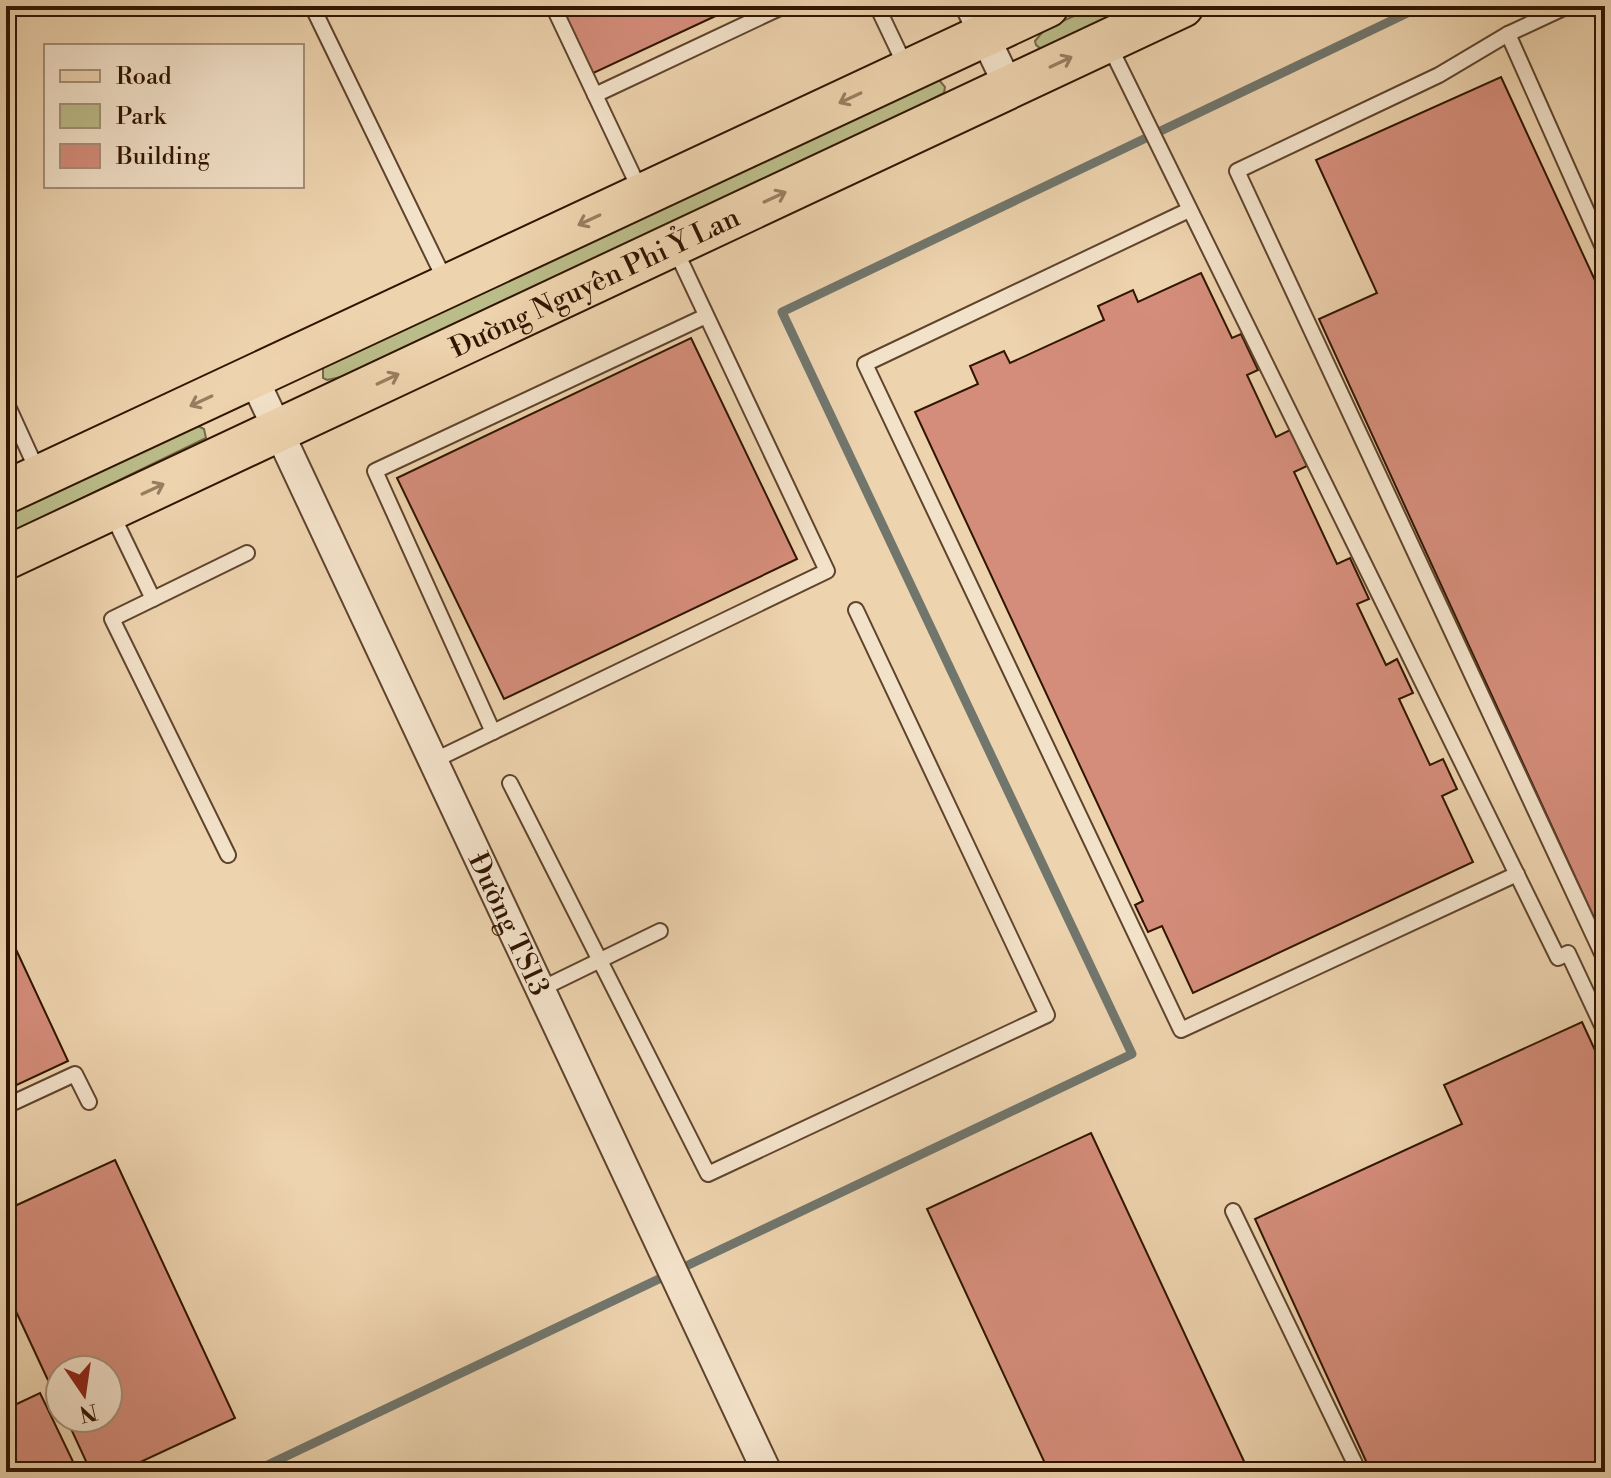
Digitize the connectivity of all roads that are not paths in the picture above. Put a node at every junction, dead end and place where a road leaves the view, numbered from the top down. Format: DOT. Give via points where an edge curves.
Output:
graph roads {
  1 [pos="312,6"];
  2 [pos="553,6"];
  3 [pos="784,6"];
  4 [pos="877,6"];
  5 [pos="1047,6"];
  6 [pos="1182,6"];
  7 [pos="1568,6"];
  8 [pos="978,21"];
  9 [pos="1508,34"];
  10 [pos="1107,41"];
  11 [pos="908,71"];
  12 [pos="1009,87"];
  13 [pos="595,95"];
  14 [pos="642,195"];
  15 [pos="1189,210"];
  16 [pos="673,245"];
  17 [pos="1605,252"];
  18 [pos="448,286"];
  19 [pos="706,316"];
  20 [pos="253,377"];
  21 [pos="6,402"];
  22 [pos="279,430"];
  23 [pos="23,484"];
  24 [pos="110,510"];
  25 [pos="247,553"];
  26 [pos="6,558"];
  27 [pos="153,599"];
  28 [pos="856,610"];
  29 [pos="493,732"];
  30 [pos="435,760"];
  31 [pos="510,783"];
  32 [pos="228,855"];
  33 [pos="1517,874"];
  34 [pos="660,931"];
  35 [pos="600,960"];
  36 [pos="1605,960"];
  37 [pos="541,989"];
  38 [pos="1605,1032"];
  39 [pos="89,1102"];
  40 [pos="6,1106"];
  41 [pos="1233,1211"];
  42 [pos="767,1472"];
  43 [pos="1359,1472"];
  1 -- 18 [label="lane"];
  2 -- 13 [label="lane"];
  3 -- 13 [label="lane"];
  4 -- 11 [label="lane"];
  5 -- 8 [label="main road, Đường Nguyên Phi Ỷ Lan"];
  6 -- 10 [label="main road, Đường Nguyên Phi Ỷ Lan"];
  7 -- 9 [label="lane"];
  8 -- 11 [label="main road, Đường Nguyên Phi Ỷ Lan"];
  8 -- 12 [label="street"];
  9 -- 17 [label="lane"];
  9 -- 36 [label="lane" via="1439,75 1237,171"];
  12 -- 10 [label="main road, Đường Nguyên Phi Ỷ Lan, one-way"];
  10 -- 15 [label="lane"];
  11 -- 14 [label="main road, Đường Nguyên Phi Ỷ Lan, one-way"];
  16 -- 12 [label="main road, Đường Nguyên Phi Ỷ Lan, one-way"];
  13 -- 14 [label="lane"];
  14 -- 18 [label="main road, Đường Nguyên Phi Ỷ Lan, one-way"];
  15 -- 33 [label="lane"];
  15 -- 33 [label="lane" via="865,364 1181,1030"];
  16 -- 19 [label="lane"];
  22 -- 16 [label="main road, Đường Nguyên Phi Ỷ Lan, one-way"];
  18 -- 20 [label="main road, Đường Nguyên Phi Ỷ Lan"];
  19 -- 29 [label="lane" via="375,471"];
  19 -- 29 [label="lane" via="827,571"];
  20 -- 22 [label="street, Đường TS13"];
  20 -- 23 [label="main road, Đường Nguyên Phi Ỷ Lan, one-way"];
  21 -- 23 [label="lane"];
  24 -- 22 [label="main road, Đường Nguyên Phi Ỷ Lan, one-way"];
  22 -- 30 [label="street, Đường TS13"];
  24 -- 26 [label="main road, Đường Nguyên Phi Ỷ Lan"];
  24 -- 27 [label="lane"];
  25 -- 27 [label="lane"];
  27 -- 32 [label="lane" via="112,619"];
  28 -- 35 [label="lane" via="1047,1015 708,1174"];
  29 -- 30 [label="lane"];
  30 -- 37 [label="street, Đường TS13"];
  31 -- 35 [label="lane"];
  33 -- 38 [label="lane" via="1558,958 1568,953"];
  34 -- 35 [label="lane"];
  35 -- 37 [label="lane"];
  37 -- 42 [label="street, Đường TS13"];
  39 -- 40 [label="lane" via="75,1074"];
  41 -- 43 [label="lane"];
}
